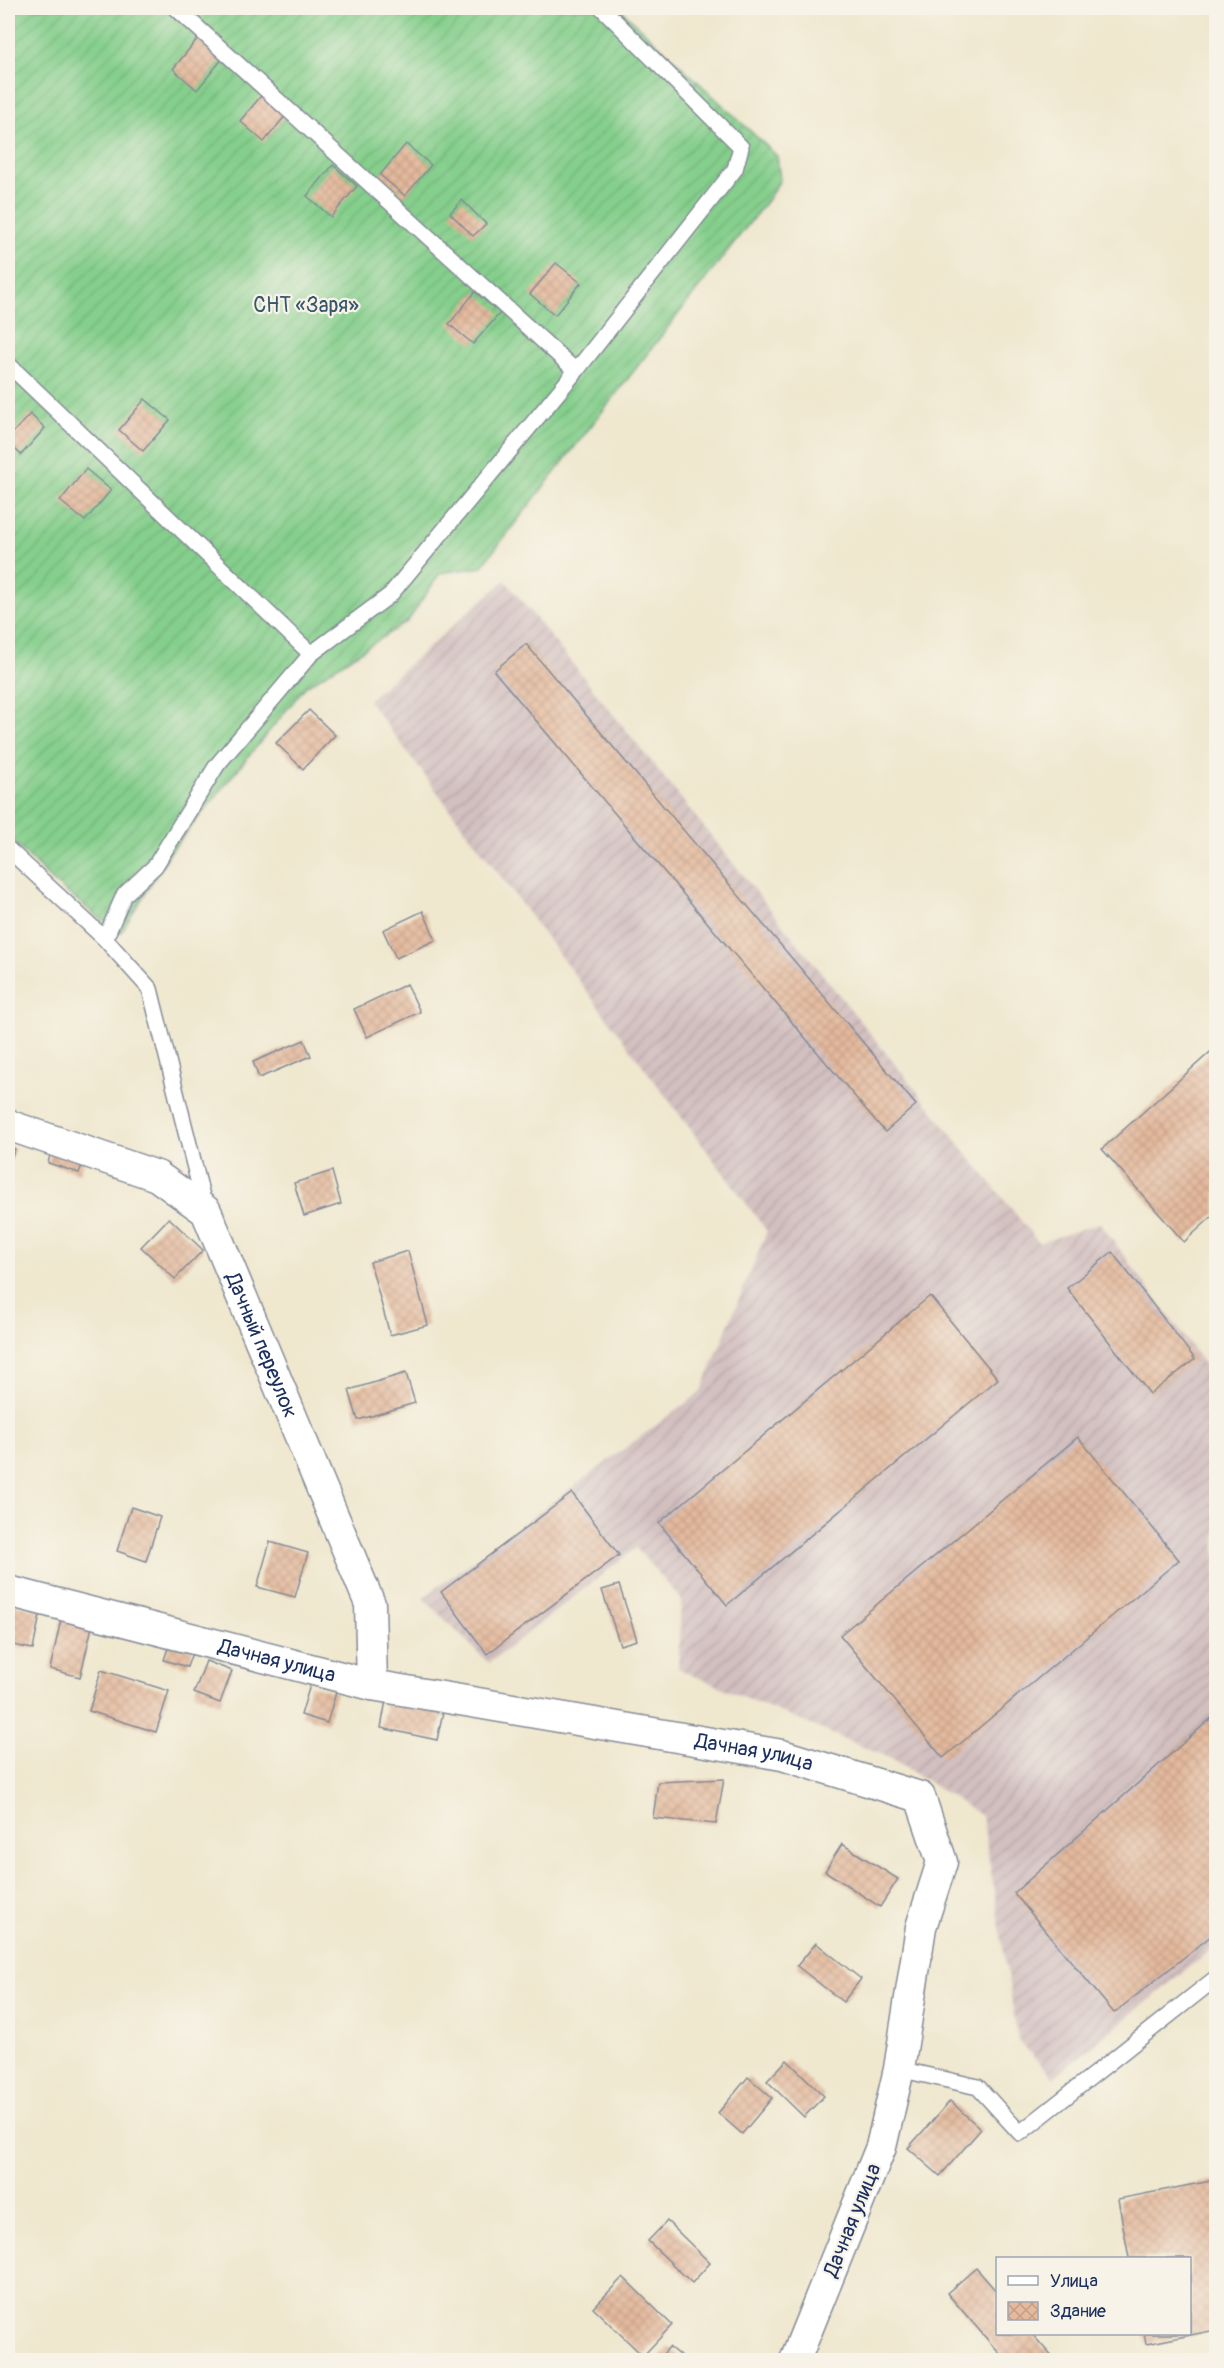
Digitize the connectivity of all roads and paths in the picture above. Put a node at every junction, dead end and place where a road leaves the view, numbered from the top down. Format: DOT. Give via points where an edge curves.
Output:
graph roads {
  1 [pos="176,8"];
  2 [pos="602,8"];
  3 [pos="8,364"];
  4 [pos="576,371"];
  5 [pos="311,654"];
  6 [pos="8,849"];
  7 [pos="105,939"];
  8 [pos="8,1125"];
  9 [pos="206,1211"];
  10 [pos="8,1591"];
  11 [pos="372,1685"];
  12 [pos="1216,1978"];
  13 [pos="899,2068"];
  14 [pos="795,2361"];
  1 -- 4 [label="lane"];
  2 -- 4 [label="lane" via="741,147 735,169"];
  3 -- 5 [label="lane"];
  4 -- 5 [label="lane" via="390,595"];
  5 -- 7 [label="lane" via="217,765 155,866 124,895"];
  6 -- 7 [label="lane"];
  7 -- 9 [label="lane" via="150,989"];
  8 -- 9 [label="street" via="157,1176"];
  9 -- 11 [label="street, Дачный переулок" via="370,1604"];
  10 -- 11 [label="street, Дачная улица"];
  11 -- 13 [label="street, Дачная улица" via="782,1755 920,1797 942,1862 921,1927"];
  12 -- 13 [label="lane" via="1020,2133 978,2087"];
  13 -- 14 [label="street, Дачная улица" via="881,2146"];
}
